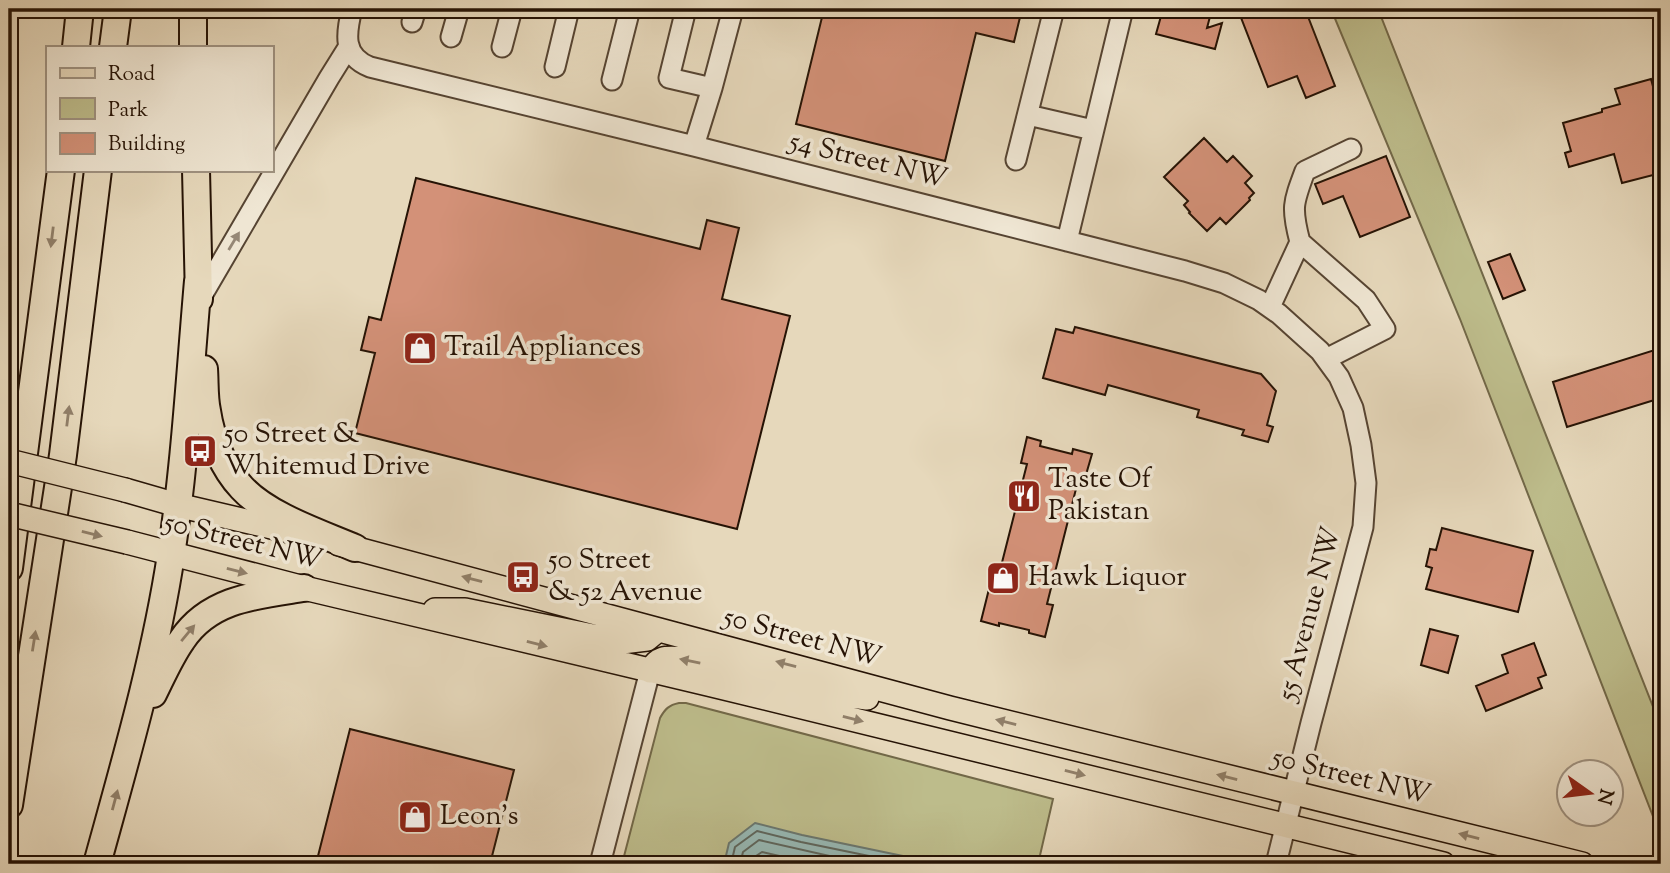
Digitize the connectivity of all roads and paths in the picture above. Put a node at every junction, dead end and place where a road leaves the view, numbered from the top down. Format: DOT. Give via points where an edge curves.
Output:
graph roads {
  1 [pos="80,9"];
  2 [pos="118,9"];
  3 [pos="192,9"];
  4 [pos="352,9"];
  5 [pos="459,9"];
  6 [pos="512,9"];
  7 [pos="569,9"];
  8 [pos="630,9"];
  9 [pos="686,9"];
  10 [pos="733,9"];
  11 [pos="1054,9"];
  12 [pos="1123,9"];
  13 [pos="452,37"];
  14 [pos="76,46"];
  15 [pos="113,46"];
  16 [pos="193,46"];
  17 [pos="502,47"];
  18 [pos="351,51"];
  19 [pos="555,67"];
  20 [pos="612,80"];
  21 [pos="712,88"];
  22 [pos="1028,115"];
  23 [pos="1093,130"];
  24 [pos="694,146"];
  25 [pos="1351,149"];
  26 [pos="1016,160"];
  27 [pos="273,169"];
  28 [pos="61,172"];
  29 [pos="99,172"];
  30 [pos="196,172"];
  31 [pos="271,172"];
  32 [pos="1067,241"];
  33 [pos="1300,242"];
  34 [pos="198,290"];
  35 [pos="1270,307"];
  36 [pos="1326,359"];
  37 [pos="1339,377"];
  38 [pos="9,461"];
  39 [pos="177,505"];
  40 [pos="9,514"];
  41 [pos="355,548"];
  42 [pos="171,554"];
  43 [pos="9,568"];
  44 [pos="304,588"];
  45 [pos="394,609"];
  46 [pos="658,630"];
  47 [pos="650,671"];
  48 [pos="950,708"];
  49 [pos="132,736"];
  50 [pos="1293,793"];
  51 [pos="9,805"];
  52 [pos="1285,826"];
  53 [pos="97,864"];
  54 [pos="600,864"];
  55 [pos="1276,864"];
  56 [pos="1443,864"];
  57 [pos="1583,864"];
  1 -- 14 [label="highway"];
  2 -- 15 [label="highway"];
  3 -- 16 [label="highway"];
  4 -- 18 [label="street" via="347,35"];
  5 -- 13 [label="street"];
  6 -- 17 [label="street"];
  7 -- 19 [label="street"];
  8 -- 20 [label="street"];
  9 -- 21 [label="street" via="669,78"];
  10 -- 21 [label="street"];
  11 -- 22 [label="street"];
  12 -- 23 [label="street"];
  18 -- 24 [label="street, 54 Street NW" via="364,65 389,72"];
  27 -- 18 [label="street, one-way"];
  21 -- 24 [label="street"];
  22 -- 23 [label="street"];
  22 -- 26 [label="street"];
  23 -- 32 [label="street"];
  24 -- 32 [label="street, 54 Street NW"];
  25 -- 33 [label="street" via="1305,171 1294,200"];
  28 -- 43 [label="highway, one-way"];
  51 -- 29 [label="highway, one-way" via="63,455"];
  30 -- 34 [label="highway"];
  34 -- 31 [label="street, one-way"];
  32 -- 35 [label="street, 54 Street NW" via="1224,283"];
  33 -- 35 [label="street"];
  33 -- 36 [label="street" via="1366,300 1385,329"];
  34 -- 39 [label="highway"];
  34 -- 41 [label="highway" via="207,413 215,444 229,471 256,500 284,518"];
  35 -- 36 [label="street, 54 Street NW"];
  36 -- 37 [label="street, 54 Street NW"];
  37 -- 50 [label="street, 55 Avenue NW" via="1353,408 1361,445 1366,483 1363,527"];
  38 -- 39 [label="main road, 50 Street NW, bridge"];
  39 -- 41 [label="main road, 50 Street NW"];
  39 -- 42 [label="highway"];
  40 -- 42 [label="main road, 50 Street NW, one-way, bridge"];
  46 -- 41 [label="main road, 50 Street NW, one-way"];
  42 -- 44 [label="main road, 50 Street NW, one-way"];
  42 -- 49 [label="highway"];
  44 -- 45 [label="main road, 50 Street NW"];
  49 -- 44 [label="highway, one-way" via="182,639 200,619 225,603"];
  45 -- 46 [label="main road" via="465,610 622,642 647,639"];
  45 -- 47 [label="main road, 50 Street NW, one-way"];
  48 -- 46 [label="main road, 50 Street NW, one-way"];
  48 -- 47 [label="main road, one-way" via="838,694 685,659 666,657"];
  47 -- 52 [label="main road, 50 Street NW, one-way"];
  47 -- 54 [label="street"];
  50 -- 48 [label="main road, 50 Street NW, one-way"];
  53 -- 49 [label="highway, one-way"];
  50 -- 52 [label="street, 55 Avenue NW"];
  57 -- 50 [label="main road, 50 Street NW, one-way"];
  52 -- 55 [label="street, 55 Avenue NW"];
  52 -- 56 [label="main road, 50 Street NW"];
}
